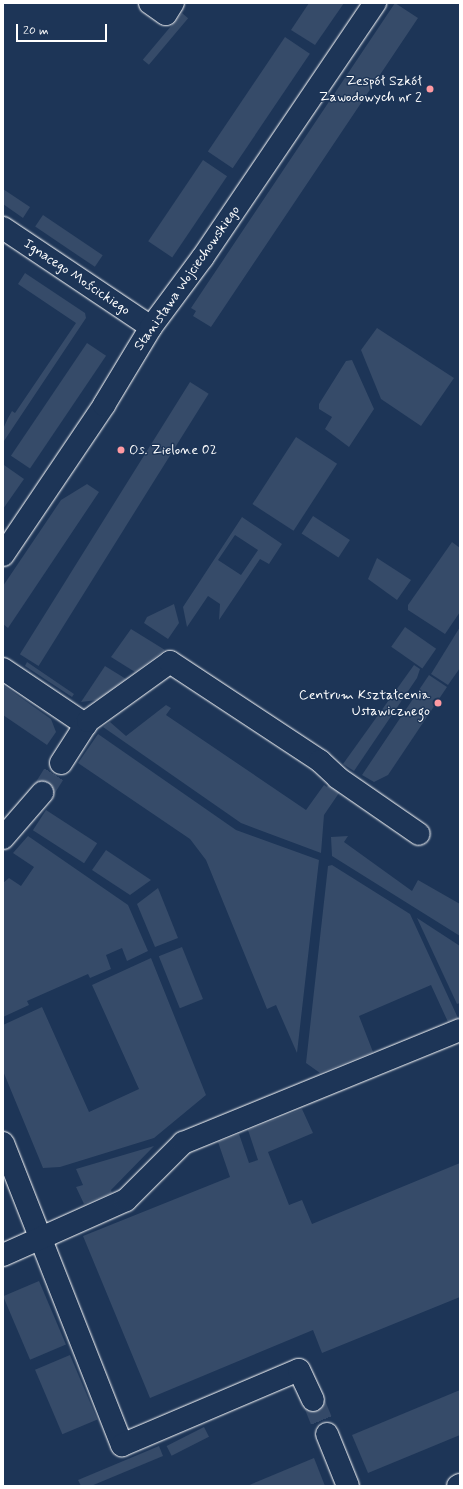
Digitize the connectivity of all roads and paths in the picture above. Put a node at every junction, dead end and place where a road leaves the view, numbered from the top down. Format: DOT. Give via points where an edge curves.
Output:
graph roads {
  1 [pos="375,3"];
  2 [pos="3,228"];
  3 [pos="151,327"];
  4 [pos="3,555"];
  5 [pos="3,668"];
  6 [pos="86,725"];
  7 [pos="62,763"];
  8 [pos="42,793"];
  9 [pos="419,834"];
  10 [pos="3,838"];
  11 [pos="460,1030"];
  12 [pos="3,1143"];
  13 [pos="42,1237"];
  14 [pos="3,1255"];
  15 [pos="313,1400"];
  16 [pos="327,1434"];
  17 [pos="348,1486"];
  1 -- 3 [label="street, Stanisława Wojciechowskiego" via="203,258"];
  2 -- 3 [label="street, Ignacego Mościckiego"];
  3 -- 4 [label="street, Stanisława Wojciechowskiego" via="104,405"];
  5 -- 6 [label="street"];
  6 -- 7 [label="street"];
  6 -- 9 [label="street" via="170,662 320,761 338,778"];
  8 -- 10 [label="street"];
  11 -- 13 [label="street" via="183,1144 130,1197"];
  12 -- 13 [label="street"];
  13 -- 14 [label="street"];
  13 -- 15 [label="street" via="48,1264 122,1445 299,1370"];
  16 -- 17 [label="street"];
}
